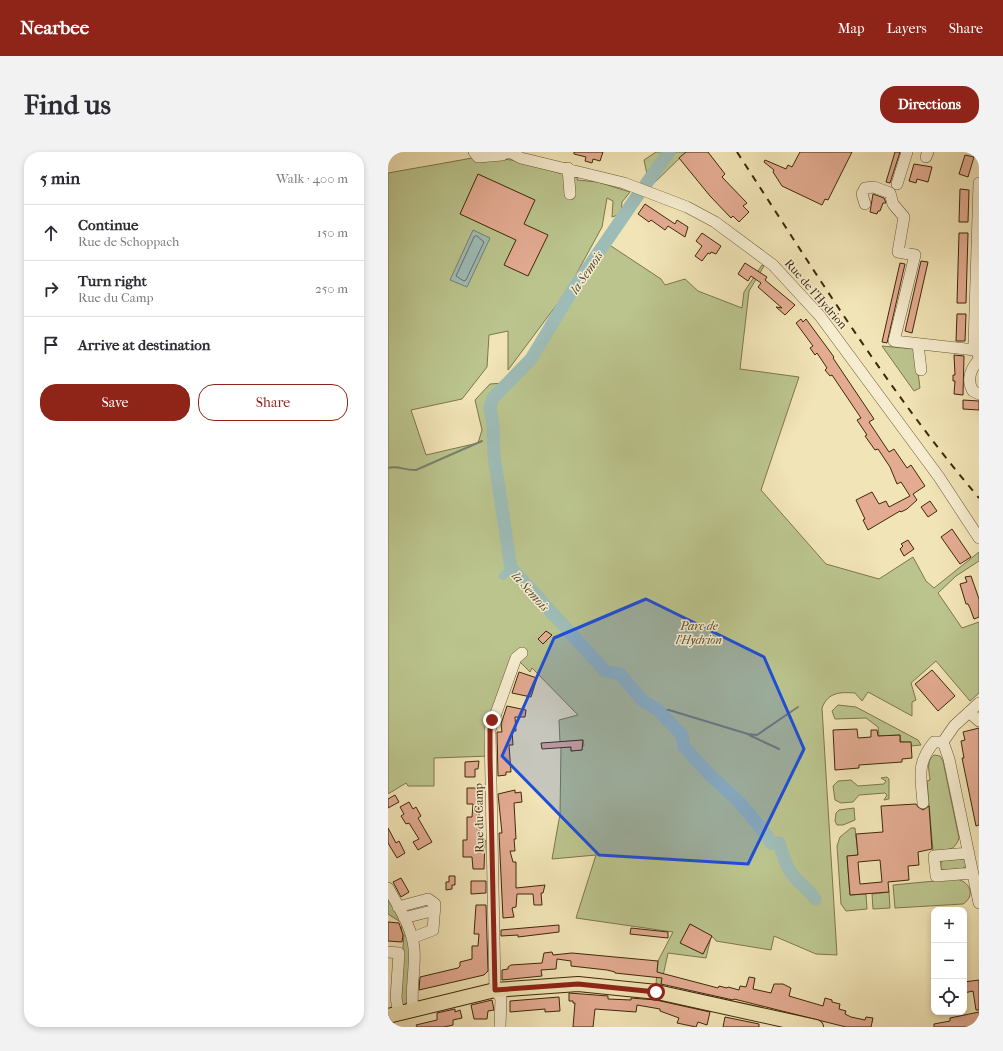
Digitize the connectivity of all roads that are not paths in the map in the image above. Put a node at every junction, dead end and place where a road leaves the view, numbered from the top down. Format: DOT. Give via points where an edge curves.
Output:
graph roads {
  1 [pos="474,152"];
  2 [pos="507,152"];
  3 [pos="510,152"];
  4 [pos="907,152"];
  5 [pos="568,168"];
  6 [pos="979,183"];
  7 [pos="897,184"];
  8 [pos="570,194"];
  9 [pos="865,204"];
  10 [pos="918,344"];
  11 [pos="978,355"];
  12 [pos="921,370"];
  13 [pos="979,394"];
  14 [pos="979,538"];
  15 [pos="522,653"];
  16 [pos="979,703"];
  17 [pos="969,712"];
  18 [pos="979,721"];
  19 [pos="943,742"];
  20 [pos="923,803"];
  21 [pos="973,862"];
  22 [pos="388,888"];
  23 [pos="979,903"];
  24 [pos="398,907"];
  25 [pos="435,910"];
  26 [pos="404,918"];
  27 [pos="412,938"];
  28 [pos="388,952"];
  29 [pos="495,990"];
  30 [pos="413,1010"];
  31 [pos="393,1015"];
  32 [pos="500,1027"];
  33 [pos="816,1027"];
  1 -- 2 [label="street" via="478,156 502,155"];
  3 -- 5 [label="street, Rue de l'Hydrion" via="521,158"];
  4 -- 7 [label="street"];
  5 -- 8 [label="street"];
  5 -- 14 [label="street, Rue de l'Hydrion" via="624,183 687,207 715,222 773,264 820,316 939,477"];
  6 -- 11 [label="street"];
  9 -- 10 [label="street" via="862,194 865,188 874,187 890,193 892,204 904,217 898,252 915,255 894,342"];
  10 -- 11 [label="street"];
  10 -- 12 [label="street"];
  11 -- 13 [label="street" via="971,369 970,385 973,391"];
  15 -- 29 [label="street, Rue du Camp" via="516,658 490,730"];
  16 -- 17 [label="street"];
  17 -- 18 [label="street"];
  17 -- 19 [label="street" via="954,726"];
  19 -- 20 [label="street" via="934,742 924,754 921,763"];
  19 -- 21 [label="street"];
  21 -- 23 [label="street"];
  22 -- 24 [label="street"];
  24 -- 25 [label="street" via="428,899 435,904"];
  24 -- 26 [label="street"];
  25 -- 26 [label="street"];
  25 -- 27 [label="street" via="433,930"];
  26 -- 27 [label="street"];
  27 -- 30 [label="street"];
  28 -- 31 [label="street" via="398,953"];
  29 -- 30 [label="main road"];
  29 -- 32 [label="street, Rue du Camp" via="501,998"];
  29 -- 33 [label="main road" via="578,984 630,988"];
  30 -- 31 [label="main road"];
}
